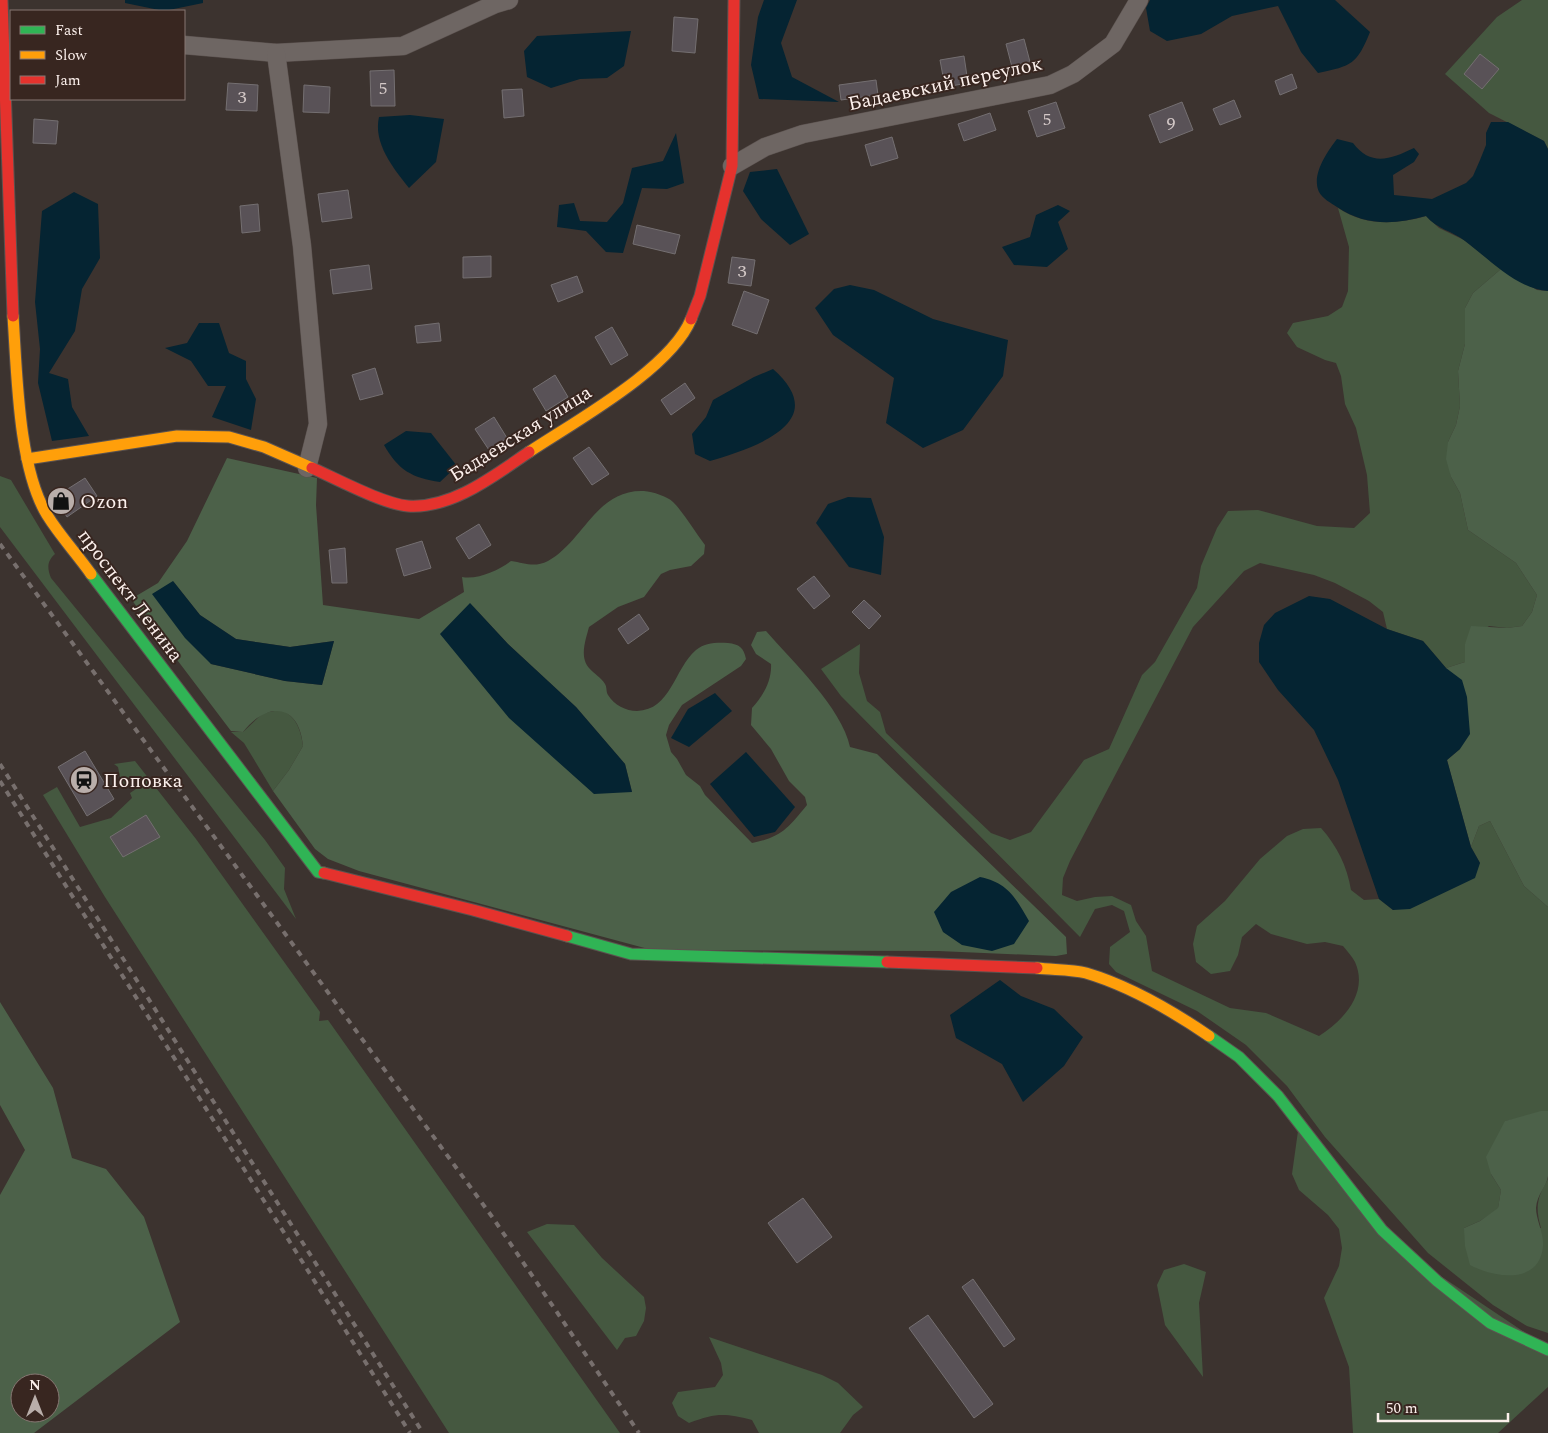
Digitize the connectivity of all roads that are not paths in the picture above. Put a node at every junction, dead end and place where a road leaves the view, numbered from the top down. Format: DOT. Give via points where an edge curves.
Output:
graph roads {
  1 [pos="2,0"];
  2 [pos="509,0"];
  3 [pos="734,0"];
  4 [pos="1139,0"];
  5 [pos="7,30"];
  6 [pos="185,45"];
  7 [pos="276,53"];
  8 [pos="732,166"];
  9 [pos="26,459"];
  10 [pos="307,468"];
  11 [pos="1548,1350"];
  1 -- 5 [label="street, проспект Ленина"];
  2 -- 7 [label="street" via="403,46"];
  3 -- 8 [label="street, Бадаевская улица"];
  4 -- 8 [label="street, Бадаевский переулок" via="1113,44 1073,74 1050,84 803,134 765,147"];
  5 -- 9 [label="street, проспект Ленина" via="12,308"];
  6 -- 7 [label="street"];
  7 -- 10 [label="street" via="302,246 318,424"];
  8 -- 10 [label="street, Бадаевская улица" via="700,296 687,328 638,379 498,473 464,492 437,502 408,506"];
  9 -- 10 [label="street, Бадаевская улица" via="177,436 229,437 264,447"];
  9 -- 11 [label="street, проспект Ленина" via="47,515 318,872 473,910 631,954 1023,966 1085,974 1126,988 1171,1010 1239,1057 1278,1096 1382,1230 1437,1281 1490,1323"];
}
